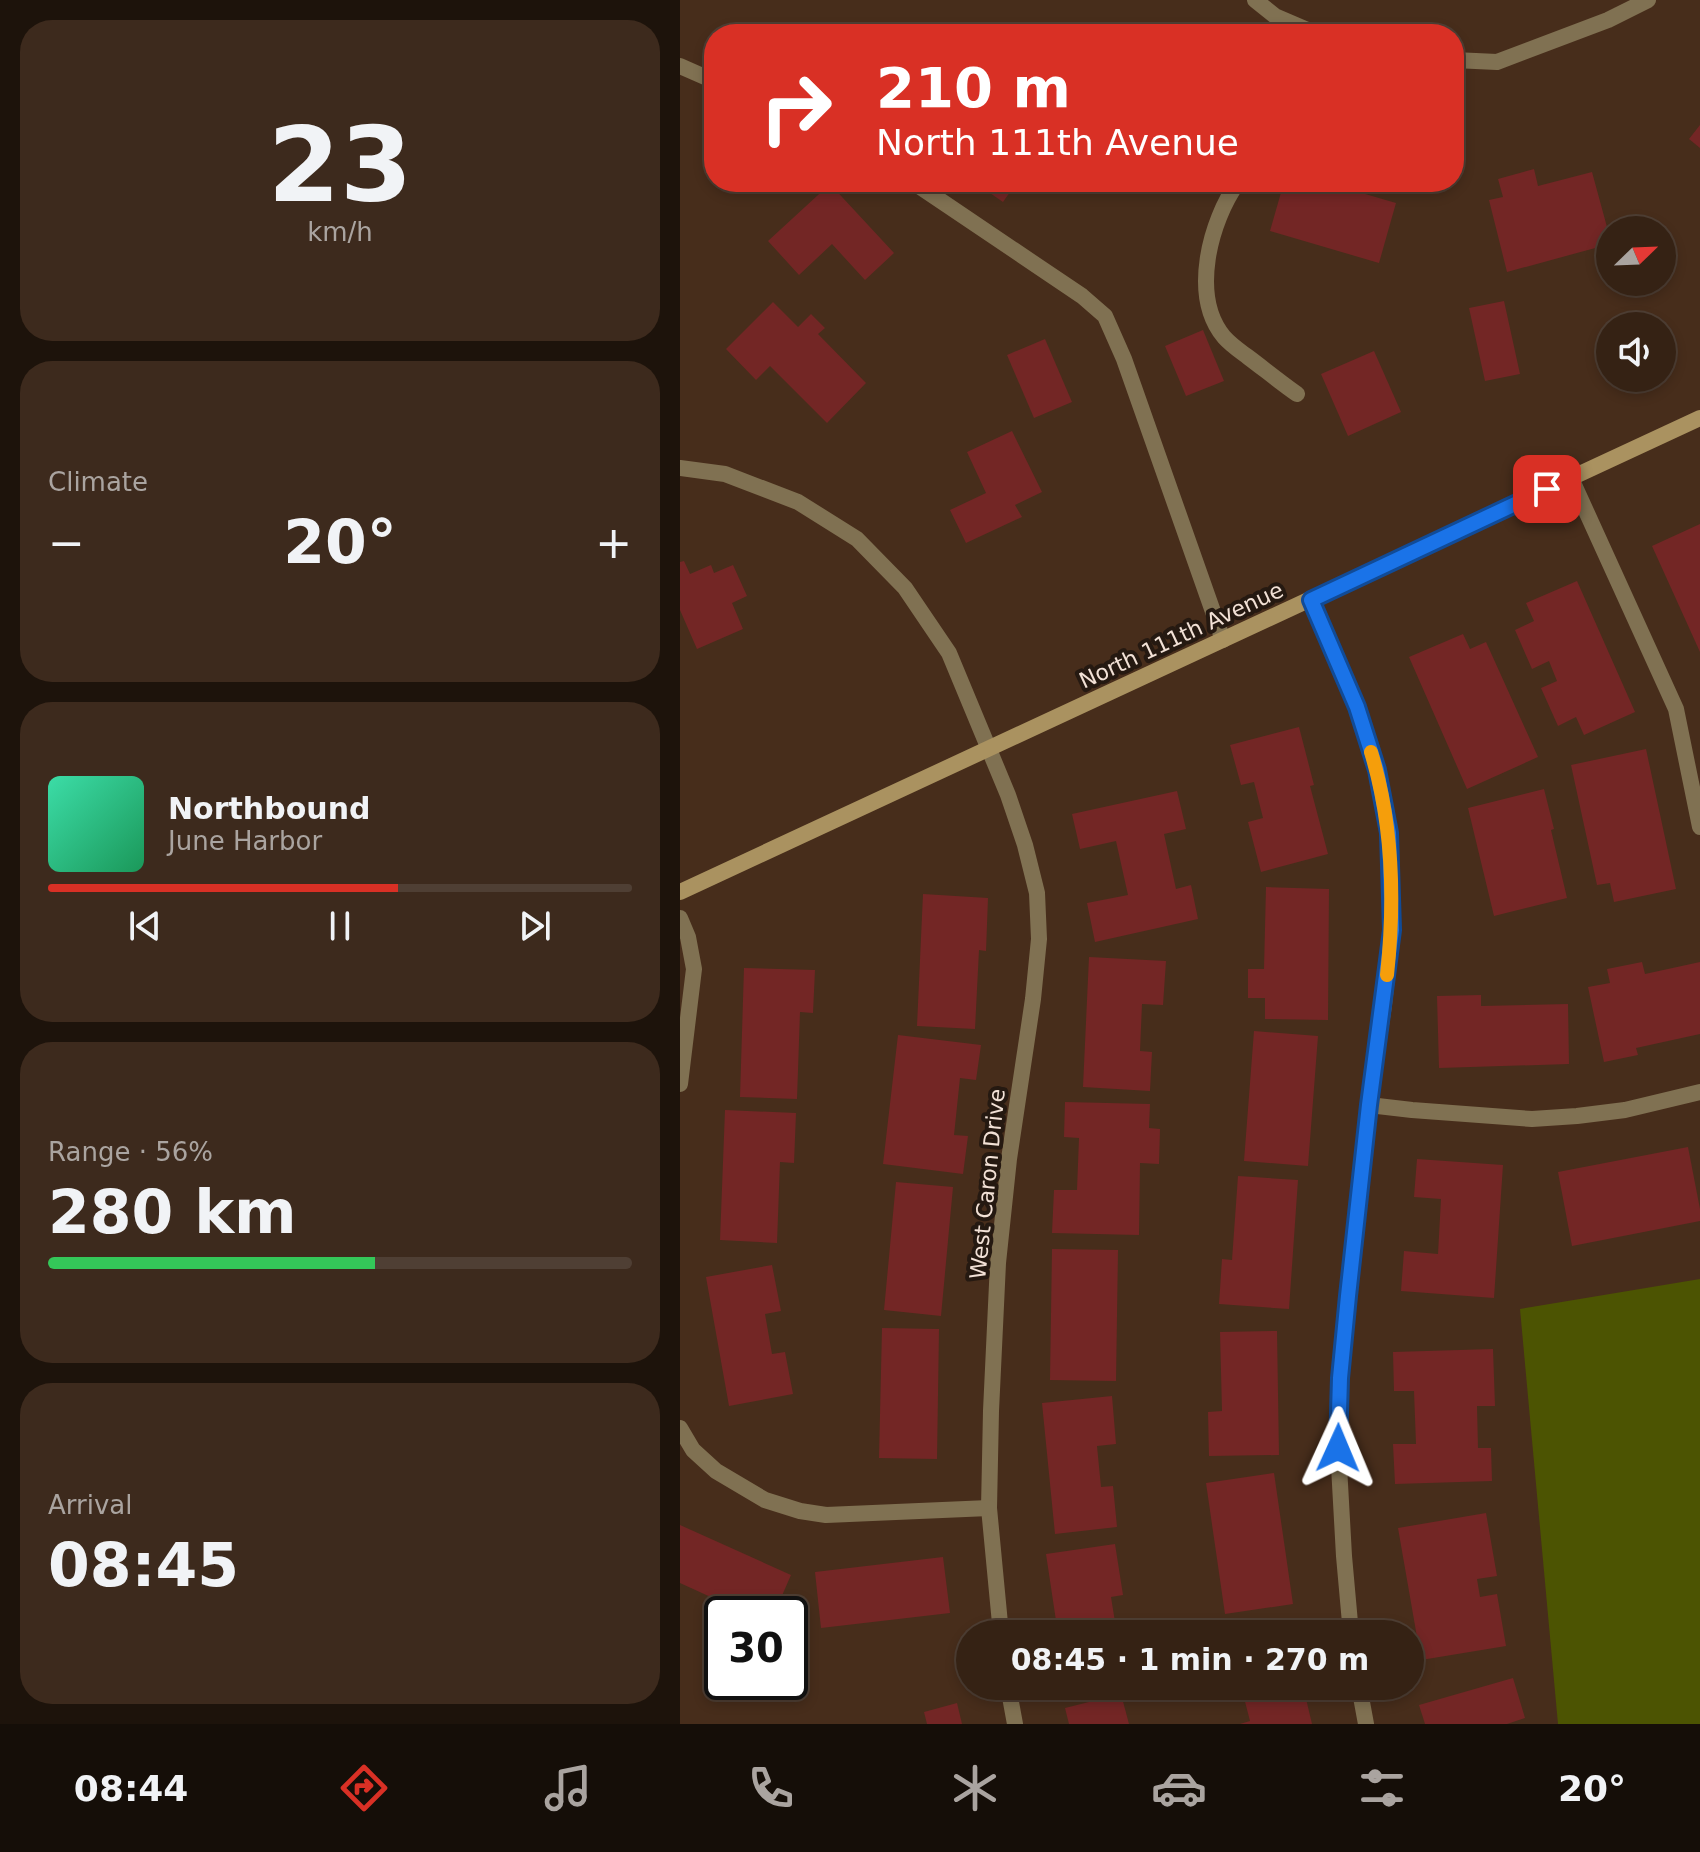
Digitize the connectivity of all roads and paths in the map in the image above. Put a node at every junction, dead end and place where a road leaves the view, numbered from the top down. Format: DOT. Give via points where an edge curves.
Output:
graph roads {
  1 [pos="1255,0"];
  2 [pos="1648,0"];
  3 [pos="1294,24"];
  4 [pos="1464,60"];
  5 [pos="680,66"];
  6 [pos="704,77"];
  7 [pos="928,192"];
  8 [pos="1230,192"];
  9 [pos="1297,394"];
  10 [pos="1700,418"];
  11 [pos="680,468"];
  12 [pos="1571,478"];
  13 [pos="1311,600"];
  14 [pos="1223,640"];
  15 [pos="989,748"];
  16 [pos="1700,827"];
  17 [pos="680,892"];
  18 [pos="680,918"];
  19 [pos="680,1084"];
  20 [pos="1700,1092"];
  21 [pos="1369,1105"];
  22 [pos="680,1428"];
  23 [pos="989,1508"];
  24 [pos="1000,1620"];
  25 [pos="1350,1620"];
  26 [pos="1011,1700"];
  27 [pos="1362,1700"];
  28 [pos="1015,1724"];
  29 [pos="1366,1724"];
  1 -- 3 [label="street"];
  2 -- 4 [label="street" via="1497,62"];
  5 -- 6 [label="street"];
  7 -- 14 [label="street" via="1105,316"];
  8 -- 9 [label="street" via="1212,241 1206,294 1227,341"];
  10 -- 12 [label="street, North 111th Avenue"];
  11 -- 15 [label="street, West Caron Drive" via="725,474 798,502 857,539 905,588 949,653"];
  12 -- 13 [label="street, North 111th Avenue"];
  12 -- 16 [label="street" via="1676,709"];
  13 -- 14 [label="street, North 111th Avenue"];
  13 -- 21 [label="street" via="1357,707 1389,833 1392,930"];
  14 -- 15 [label="street, North 111th Avenue"];
  15 -- 17 [label="street, North 111th Avenue"];
  15 -- 23 [label="street, West Caron Drive" via="1025,845 1037,893 1039,939 998,1263"];
  18 -- 19 [label="street" via="694,969"];
  20 -- 21 [label="street" via="1625,1110 1532,1119"];
  21 -- 25 [label="street" via="1340,1378 1338,1448"];
  22 -- 23 [label="street" via="693,1450 716,1471 765,1500 800,1511 826,1515"];
  23 -- 24 [label="street, West Caron Drive"];
  26 -- 28 [label="street"];
  27 -- 29 [label="street"];
}
